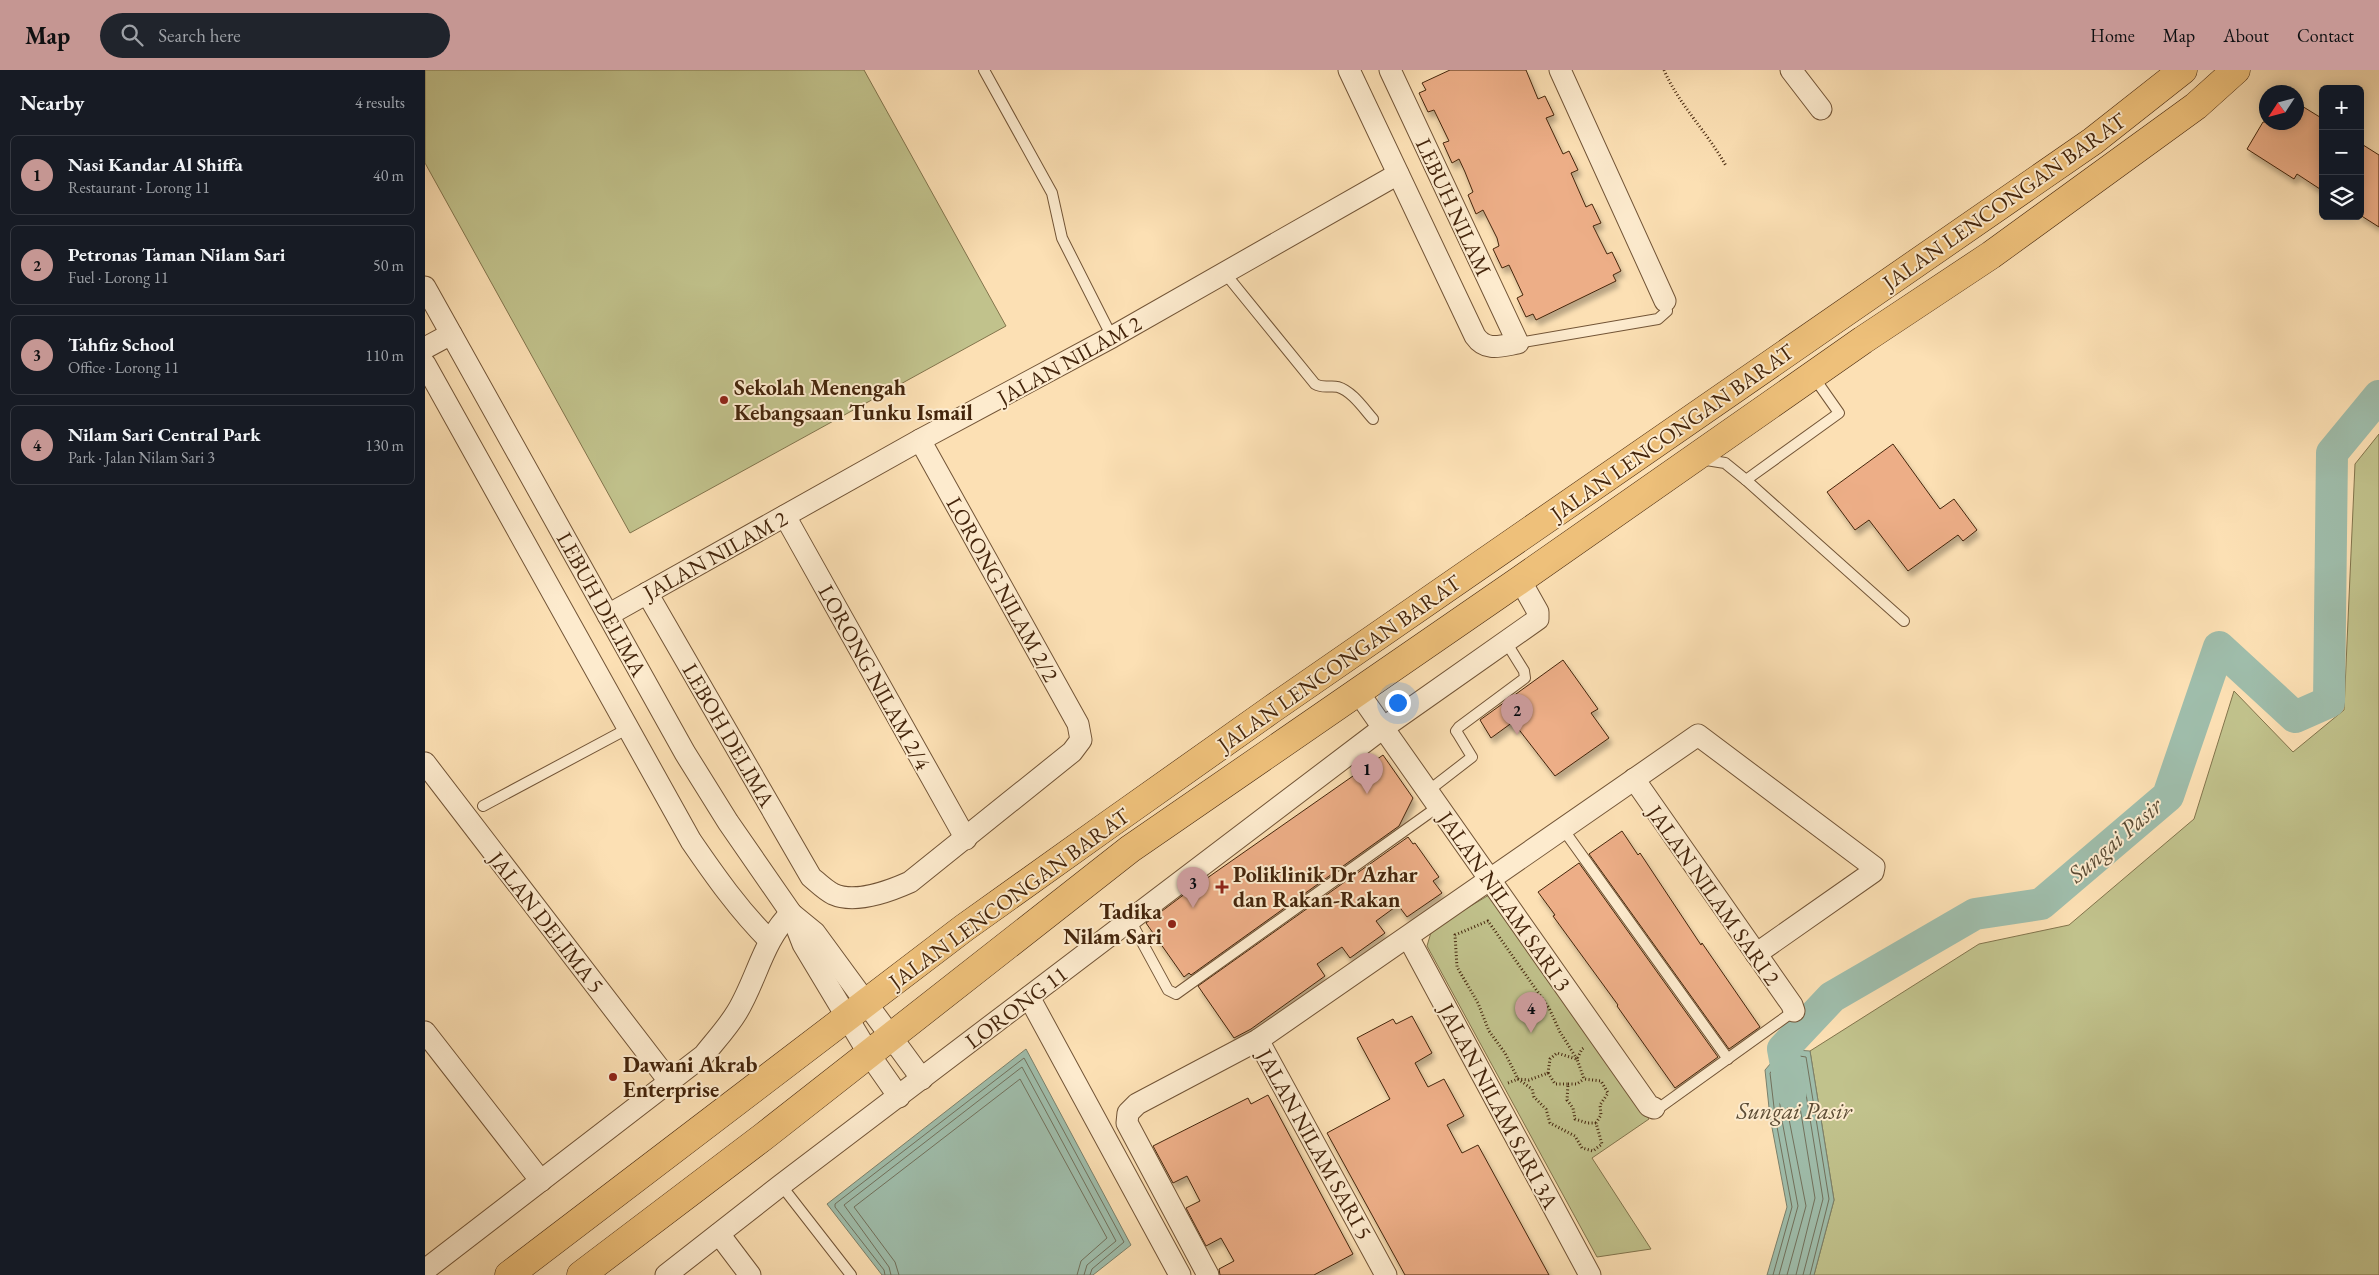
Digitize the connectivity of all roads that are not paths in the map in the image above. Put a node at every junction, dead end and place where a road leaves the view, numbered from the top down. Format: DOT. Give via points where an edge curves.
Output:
graph roads {
  1 [pos="985,70"];
  2 [pos="1349,70"];
  3 [pos="1390,70"];
  4 [pos="1560,70"];
  5 [pos="1791,70"];
  6 [pos="2183,70"];
  7 [pos="2236,70"];
  8 [pos="1821,109"];
  9 [pos="1398,174"];
  10 [pos="1225,272"];
  11 [pos="425,287"];
  12 [pos="1665,301"];
  13 [pos="451,334"];
  14 [pos="1112,338"];
  15 [pos="1518,343"];
  16 [pos="425,348"];
  17 [pos="425,364"];
  18 [pos="1812,375"];
  19 [pos="1373,419"];
  20 [pos="921,440"];
  21 [pos="1693,459"];
  22 [pos="1746,480"];
  23 [pos="785,516"];
  24 [pos="1520,580"];
  25 [pos="647,593"];
  26 [pos="608,615"];
  27 [pos="1904,621"];
  28 [pos="1506,642"];
  29 [pos="1359,692"];
  30 [pos="627,728"];
  31 [pos="1383,728"];
  32 [pos="425,763"];
  33 [pos="1634,780"];
  34 [pos="1433,799"];
  35 [pos="483,806"];
  36 [pos="1563,829"];
  37 [pos="966,839"];
  38 [pos="1492,879"];
  39 [pos="791,913"];
  40 [pos="1130,920"];
  41 [pos="1408,937"];
  42 [pos="769,940"];
  43 [pos="1755,954"];
  44 [pos="1029,997"];
  45 [pos="857,1011"];
  46 [pos="1794,1011"];
  47 [pos="425,1032"];
  48 [pos="891,1037"];
  49 [pos="1258,1040"];
  50 [pos="869,1054"];
  51 [pos="1728,1060"];
  52 [pos="922,1079"];
  53 [pos="669,1081"];
  54 [pos="899,1097"];
  55 [pos="1654,1108"];
  56 [pos="541,1181"];
  57 [pos="781,1185"];
  58 [pos="719,1234"];
  59 [pos="425,1270"];
  60 [pos="509,1275"];
  61 [pos="581,1275"];
  62 [pos="666,1275"];
  63 [pos="750,1275"];
  64 [pos="851,1275"];
  65 [pos="1180,1275"];
  66 [pos="1209,1275"];
  67 [pos="1385,1275"];
  68 [pos="1590,1275"];
  1 -- 14 [label="lane" via="1052,193 1062,238"];
  2 -- 9 [label="street"];
  3 -- 15 [label="street, LEBUH NILAM"];
  4 -- 12 [label="street"];
  5 -- 8 [label="street"];
  6 -- 45 [label="highway, JALAN LENCONGAN BARAT" via="2093,141 1135,806 965,928"];
  7 -- 18 [label="highway, JALAN LENCONGAN BARAT" via="2196,106 2101,176 1991,255"];
  9 -- 10 [label="street, JALAN NILAM 2"];
  9 -- 15 [label="street" via="1475,336 1481,344 1489,347"];
  10 -- 14 [label="street, JALAN NILAM 2"];
  10 -- 19 [label="lane" via="1315,384 1339,387"];
  11 -- 13 [label="street, LEBUH DELIMA"];
  12 -- 15 [label="lane" via="1667,311 1659,319"];
  13 -- 16 [label="street"];
  13 -- 26 [label="street, LEBUH DELIMA"];
  14 -- 20 [label="street, JALAN NILAM 2"];
  17 -- 30 [label="street"];
  18 -- 21 [label="highway, JALAN LENCONGAN BARAT"];
  18 -- 22 [label="lane" via="1839,413"];
  20 -- 23 [label="street, JALAN NILAM 2"];
  20 -- 37 [label="street, LORONG NILAM 2/2" via="1078,724 1081,740 1072,752"];
  21 -- 22 [label="lane" via="1725,463"];
  21 -- 24 [label="highway, JALAN LENCONGAN BARAT"];
  22 -- 27 [label="lane"];
  23 -- 25 [label="street, JALAN NILAM 2"];
  23 -- 37 [label="street, LORONG NILAM 2/4"];
  24 -- 28 [label="street, LORONG 11" via="1538,612 1538,619"];
  24 -- 29 [label="highway, JALAN LENCONGAN BARAT"];
  25 -- 26 [label="street, JALAN NILAM 2"];
  25 -- 37 [label="street, LEBOH DELIMA" via="811,876 833,894 859,897 886,893 910,882"];
  26 -- 39 [label="street, LEBUH DELIMA" via="690,761"];
  28 -- 31 [label="street, LORONG 11"];
  28 -- 34 [label="lane" via="1525,678 1456,730 1472,757"];
  29 -- 31 [label="street, JALAN NILAM SARI 3"];
  29 -- 48 [label="highway, JALAN LENCONGAN BARAT" via="1130,849"];
  30 -- 35 [label="lane"];
  30 -- 42 [label="street" via="691,841 717,880"];
  31 -- 34 [label="street, JALAN NILAM SARI 3"];
  31 -- 40 [label="street, LORONG 11"];
  32 -- 53 [label="street, JALAN DELIMA 5"];
  33 -- 36 [label="street"];
  33 -- 43 [label="street, JALAN NILAM SARI 2"];
  33 -- 43 [label="street" via="1698,735 1873,865 1873,872"];
  34 -- 38 [label="street, JALAN NILAM SARI 3"];
  34 -- 40 [label="lane" via="1179,992 1173,994 1168,990"];
  36 -- 38 [label="street"];
  36 -- 51 [label="lane"];
  38 -- 41 [label="street"];
  38 -- 55 [label="street, JALAN NILAM SARI 3" via="1602,1040 1649,1106"];
  39 -- 42 [label="street"];
  39 -- 45 [label="street, LEBUH DELIMA" via="803,944"];
  40 -- 44 [label="street, LORONG 11"];
  41 -- 49 [label="street"];
  41 -- 68 [label="street, JALAN NILAM SARI 3A"];
  42 -- 53 [label="street" via="737,1012 704,1055"];
  43 -- 46 [label="street, JALAN NILAM SARI 2"];
  44 -- 52 [label="street, LORONG 11"];
  44 -- 65 [label="street"];
  45 -- 48 [label="street"];
  45 -- 50 [label="street"];
  45 -- 60 [label="highway, JALAN LENCONGAN BARAT"];
  46 -- 51 [label="lane"];
  47 -- 56 [label="street"];
  48 -- 50 [label="highway, JALAN LENCONGAN BARAT"];
  48 -- 52 [label="street"];
  49 -- 66 [label="street" via="1137,1104 1128,1113 1127,1123"];
  49 -- 67 [label="street, JALAN NILAM SARI 5"];
  50 -- 54 [label="street"];
  50 -- 61 [label="highway, JALAN LENCONGAN BARAT"];
  51 -- 55 [label="lane" via="1659,1108"];
  52 -- 54 [label="street, LORONG 11"];
  53 -- 56 [label="street"];
  54 -- 57 [label="street, LORONG 11"];
  56 -- 59 [label="street"];
  57 -- 58 [label="street, LORONG 11"];
  57 -- 64 [label="lane"];
  58 -- 62 [label="street, LORONG 11"];
  58 -- 63 [label="street"];
}
